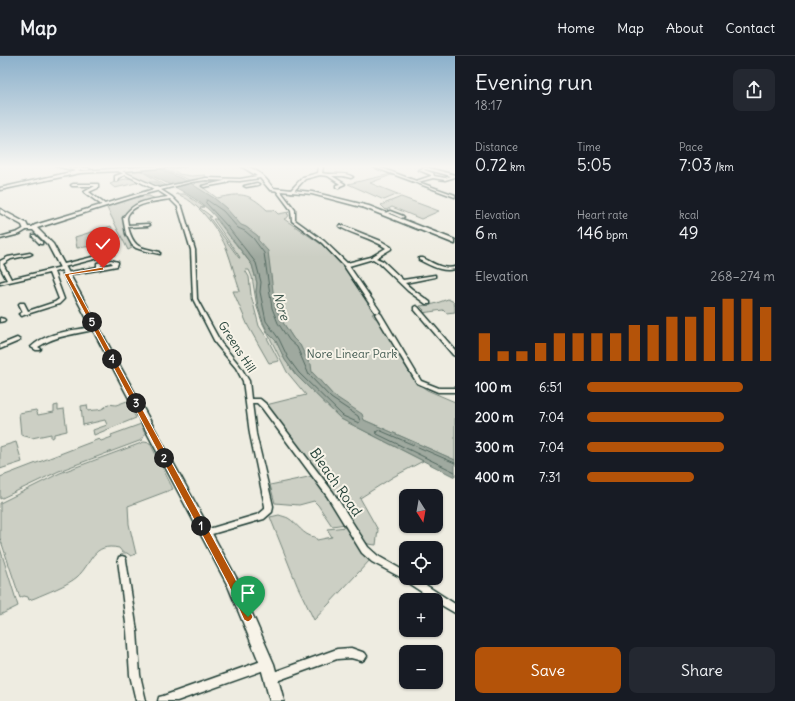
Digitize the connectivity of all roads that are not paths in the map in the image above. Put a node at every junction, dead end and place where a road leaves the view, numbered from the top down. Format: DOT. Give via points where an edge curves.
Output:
graph roads {
  1 [pos="92,196"];
  2 [pos="134,196"];
  3 [pos="168,196"];
  4 [pos="283,196"];
  5 [pos="324,196"];
  6 [pos="171,198"];
  7 [pos="104,205"];
  8 [pos="0,208"];
  9 [pos="0,211"];
  10 [pos="385,214"];
  11 [pos="402,217"];
  12 [pos="148,225"];
  13 [pos="126,226"];
  14 [pos="341,226"];
  15 [pos="32,228"];
  16 [pos="0,238"];
  17 [pos="455,242"];
  18 [pos="110,252"];
  19 [pos="158,253"];
  20 [pos="30,254"];
  21 [pos="373,258"];
  22 [pos="421,259"];
  23 [pos="0,264"];
  24 [pos="346,265"];
  25 [pos="455,268"];
  26 [pos="63,269"];
  27 [pos="98,269"];
  28 [pos="51,271"];
  29 [pos="433,276"];
  30 [pos="10,281"];
  31 [pos="402,282"];
  32 [pos="0,283"];
  33 [pos="428,303"];
  34 [pos="22,304"];
  35 [pos="419,310"];
  36 [pos="95,328"];
  37 [pos="17,340"];
  38 [pos="0,347"];
  39 [pos="34,347"];
  40 [pos="455,354"];
  41 [pos="455,390"];
  42 [pos="249,400"];
  43 [pos="205,533"];
  44 [pos="122,560"];
  45 [pos="399,572"];
  46 [pos="419,585"];
  47 [pos="455,609"];
  48 [pos="362,656"];
  49 [pos="267,664"];
  50 [pos="271,678"];
  51 [pos="141,701"];
  52 [pos="163,701"];
  53 [pos="277,701"];
  1 -- 7 [label="street"];
  2 -- 7 [label="main road"];
  3 -- 6 [label="street, Greens Hill"];
  4 -- 24 [label="street" via="293,210 293,220 323,242"];
  5 -- 10 [label="main road"];
  6 -- 13 [label="street" via="153,200 136,207 126,216"];
  6 -- 42 [label="street, Greens Hill" via="180,207 192,246 195,299 220,344 244,375"];
  7 -- 15 [label="main road"];
  8 -- 15 [label="main road"];
  9 -- 15 [label="main road"];
  10 -- 11 [label="street" via="390,212"];
  10 -- 17 [label="main road"];
  12 -- 13 [label="street"];
  13 -- 19 [label="street" via="136,247"];
  14 -- 21 [label="street" via="389,248"];
  15 -- 16 [label="street"];
  15 -- 26 [label="main road"];
  18 -- 26 [label="street"];
  20 -- 23 [label="street" via="5,260"];
  21 -- 24 [label="street"];
  21 -- 31 [label="street" via="381,262"];
  22 -- 25 [label="street" via="444,268"];
  23 -- 30 [label="street"];
  24 -- 41 [label="street" via="419,382 438,390"];
  26 -- 27 [label="street"];
  26 -- 28 [label="street"];
  26 -- 36 [label="main road"];
  28 -- 30 [label="street"];
  28 -- 34 [label="street" via="62,299 24,313"];
  29 -- 31 [label="street"];
  30 -- 32 [label="street"];
  31 -- 33 [label="street"];
  35 -- 40 [label="street"];
  36 -- 39 [label="street" via="54,335"];
  36 -- 43 [label="main road"];
  37 -- 38 [label="street"];
  42 -- 43 [label="street, Greens Hill" via="269,510 261,516"];
  42 -- 45 [label="street, Bleach Road" via="258,401 264,406 330,494 365,550 375,559"];
  43 -- 49 [label="main road" via="233,583"];
  44 -- 51 [label="street" via="132,632 133,663"];
  46 -- 47 [label="street"];
  48 -- 50 [label="street" via="351,653 337,654"];
  49 -- 50 [label="main road"];
  49 -- 52 [label="street"];
  50 -- 53 [label="main road"];
}
